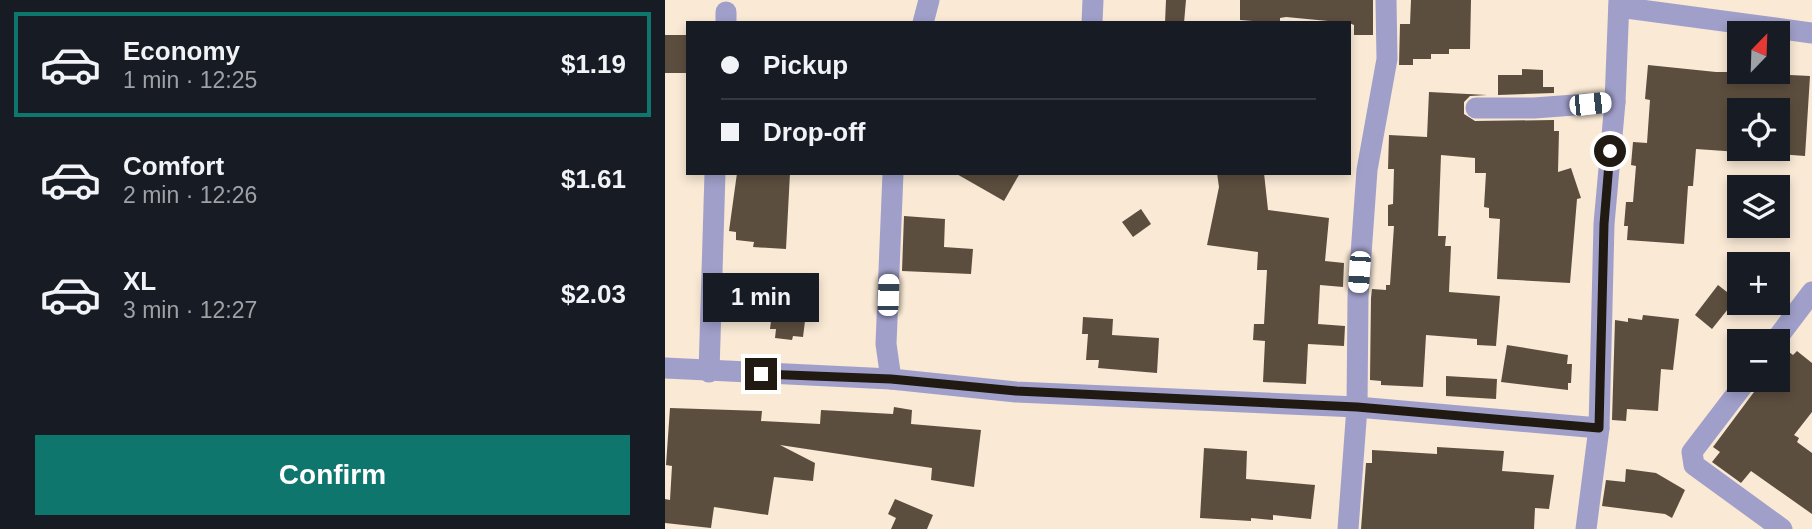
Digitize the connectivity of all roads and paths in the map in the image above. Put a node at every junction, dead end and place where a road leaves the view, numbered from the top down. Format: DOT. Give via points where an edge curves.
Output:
graph roads {
  1 [pos="929,0"];
  2 [pos="1093,0"];
  3 [pos="1386,0"];
  4 [pos="1619,4"];
  5 [pos="924,21"];
  6 [pos="1092,21"];
  7 [pos="1812,33"];
  8 [pos="1615,102"];
  9 [pos="1476,108"];
  10 [pos="715,175"];
  11 [pos="893,175"];
  12 [pos="1812,292"];
  13 [pos="1784,329"];
  14 [pos="665,368"];
  15 [pos="709,372"];
  16 [pos="891,379"];
  17 [pos="1738,392"];
  18 [pos="1357,407"];
  19 [pos="1599,428"];
  20 [pos="1347,529"];
  21 [pos="1586,529"];
  22 [pos="1782,529"];
  1 -- 5 [label="street"];
  2 -- 6 [label="street"];
  3 -- 18 [label="street" via="1387,59 1367,170 1359,272"];
  4 -- 7 [label="street"];
  4 -- 8 [label="street"];
  8 -- 9 [label="street"];
  8 -- 19 [label="street" via="1604,224"];
  10 -- 15 [label="street"];
  11 -- 16 [label="street" via="886,344"];
  12 -- 13 [label="street"];
  14 -- 15 [label="street"];
  15 -- 16 [label="street"];
  16 -- 18 [label="street" via="1016,391"];
  17 -- 22 [label="street" via="1691,457 1694,465"];
  18 -- 19 [label="street"];
  18 -- 20 [label="street"];
  19 -- 21 [label="street"];
}
